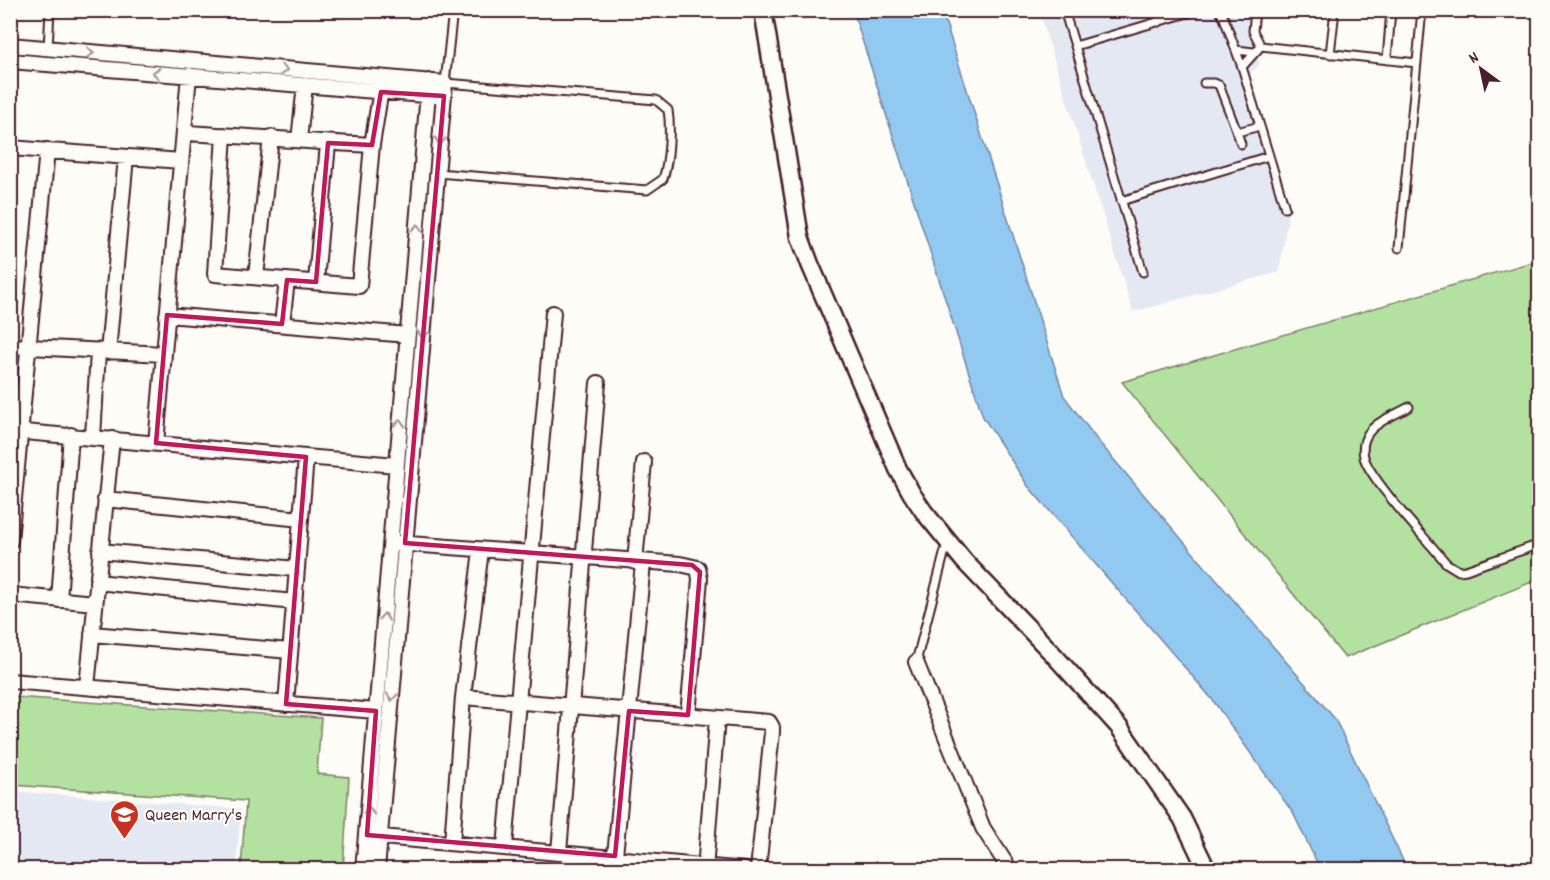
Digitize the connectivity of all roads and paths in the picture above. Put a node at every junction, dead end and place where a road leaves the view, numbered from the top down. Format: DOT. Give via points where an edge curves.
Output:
graph roads {
  1 [pos="50,10"];
  2 [pos="453,10"];
  3 [pos="763,10"];
  4 [pos="1064,10"];
  5 [pos="1156,10"];
  6 [pos="1198,10"];
  7 [pos="1219,10"];
  8 [pos="1255,10"];
  9 [pos="1391,10"];
  10 [pos="1422,10"];
  11 [pos="1334,19"];
  12 [pos="1159,22"];
  13 [pos="10,45"];
  14 [pos="1075,46"];
  15 [pos="1261,46"];
  16 [pos="48,49"];
  17 [pos="1236,50"];
  18 [pos="1254,52"];
  19 [pos="1330,54"];
  20 [pos="1387,60"];
  21 [pos="10,61"];
  22 [pos="1417,63"];
  23 [pos="1242,67"];
  24 [pos="189,75"];
  25 [pos="1204,83"];
  26 [pos="304,85"];
  27 [pos="381,85"];
  28 [pos="429,88"];
  29 [pos="445,90"];
  30 [pos="1260,126"];
  31 [pos="1237,132"];
  32 [pos="184,133"];
  33 [pos="224,135"];
  34 [pos="271,137"];
  35 [pos="299,140"];
  36 [pos="328,143"];
  37 [pos="1241,144"];
  38 [pos="372,145"];
  39 [pos="10,147"];
  40 [pos="47,150"];
  41 [pos="1269,156"];
  42 [pos="126,157"];
  43 [pos="181,161"];
  44 [pos="437,173"];
  45 [pos="1121,201"];
  46 [pos="1285,208"];
  47 [pos="1399,248"];
  48 [pos="1143,272"];
  49 [pos="256,277"];
  50 [pos="287,280"];
  51 [pos="316,282"];
  52 [pos="553,313"];
  53 [pos="167,315"];
  54 [pos="282,324"];
  55 [pos="408,335"];
  56 [pos="10,346"];
  57 [pos="27,347"];
  58 [pos="103,352"];
  59 [pos="164,354"];
  60 [pos="598,383"];
  61 [pos="17,395"];
  62 [pos="1409,407"];
  63 [pos="15,431"];
  64 [pos="71,435"];
  65 [pos="93,437"];
  66 [pos="112,439"];
  67 [pos="156,443"];
  68 [pos="306,457"];
  69 [pos="644,462"];
  70 [pos="396,465"];
  71 [pos="105,499"];
  72 [pos="301,519"];
  73 [pos="947,541"];
  74 [pos="10,542"];
  75 [pos="398,543"];
  76 [pos="1539,544"];
  77 [pos="481,549"];
  78 [pos="100,551"];
  79 [pos="531,554"];
  80 [pos="584,558"];
  81 [pos="639,562"];
  82 [pos="297,568"];
  83 [pos="97,582"];
  84 [pos="10,595"];
  85 [pos="59,600"];
  86 [pos="294,602"];
  87 [pos="95,603"];
  88 [pos="92,634"];
  89 [pos="290,651"];
  90 [pos="916,662"];
  91 [pos="10,681"];
  92 [pos="87,687"];
  93 [pos="463,697"];
  94 [pos="518,701"];
  95 [pos="286,704"];
  96 [pos="572,706"];
  97 [pos="376,711"];
  98 [pos="629,711"];
  99 [pos="688,716"];
  100 [pos="717,718"];
  101 [pos="373,836"];
  102 [pos="452,843"];
  103 [pos="505,847"];
  104 [pos="559,852"];
  105 [pos="615,856"];
  106 [pos="705,868"];
  107 [pos="363,870"];
  108 [pos="376,870"];
  109 [pos="745,870"];
  110 [pos="758,870"];
  111 [pos="1010,870"];
  112 [pos="1208,870"];
  1 -- 16 [label="lane"];
  2 -- 29 [label="lane"];
  3 -- 73 [label="street" via="800,237 898,469"];
  4 -- 14 [label="lane"];
  5 -- 12 [label="lane"];
  6 -- 12 [label="lane"];
  7 -- 17 [label="lane"];
  8 -- 15 [label="lane" via="1253,31"];
  9 -- 20 [label="lane"];
  10 -- 22 [label="lane"];
  11 -- 19 [label="lane"];
  12 -- 14 [label="lane"];
  13 -- 16 [label="street"];
  14 -- 45 [label="lane"];
  15 -- 18 [label="lane"];
  15 -- 19 [label="lane"];
  16 -- 27 [label="street, one-way"];
  17 -- 18 [label="lane"];
  17 -- 23 [label="lane"];
  18 -- 23 [label="lane"];
  19 -- 20 [label="lane"];
  20 -- 22 [label="lane"];
  24 -- 21 [label="street, one-way"];
  22 -- 47 [label="lane"];
  23 -- 30 [label="lane"];
  24 -- 26 [label="street"];
  24 -- 32 [label="street"];
  25 -- 31 [label="lane" via="1219,85"];
  26 -- 27 [label="street"];
  26 -- 35 [label="street"];
  27 -- 28 [label="street"];
  27 -- 38 [label="street"];
  28 -- 29 [label="street"];
  55 -- 28 [label="street, one-way"];
  29 -- 44 [label="street, one-way"];
  29 -- 44 [label="lane" via="656,100 668,110 670,119 666,170 663,179 647,190"];
  30 -- 31 [label="lane"];
  30 -- 41 [label="lane"];
  31 -- 37 [label="lane"];
  32 -- 33 [label="street"];
  32 -- 43 [label="street"];
  33 -- 34 [label="street"];
  33 -- 49 [label="street" via="215,274"];
  34 -- 35 [label="street"];
  34 -- 49 [label="street"];
  35 -- 36 [label="street"];
  36 -- 38 [label="street"];
  36 -- 51 [label="street"];
  38 -- 51 [label="street" via="359,286"];
  39 -- 40 [label="street"];
  40 -- 42 [label="street"];
  40 -- 57 [label="street"];
  41 -- 45 [label="lane"];
  41 -- 46 [label="lane"];
  42 -- 43 [label="street"];
  42 -- 58 [label="street"];
  43 -- 53 [label="street"];
  44 -- 75 [label="street, one-way"];
  45 -- 48 [label="lane"];
  49 -- 50 [label="street"];
  50 -- 51 [label="street"];
  50 -- 54 [label="street"];
  52 -- 79 [label="street"];
  53 -- 54 [label="street"];
  53 -- 59 [label="street"];
  54 -- 55 [label="street"];
  70 -- 55 [label="street, one-way"];
  56 -- 57 [label="street"];
  57 -- 58 [label="street"];
  57 -- 61 [label="street"];
  58 -- 59 [label="street"];
  58 -- 65 [label="street"];
  59 -- 67 [label="street"];
  60 -- 80 [label="street"];
  61 -- 63 [label="street"];
  62 -- 76 [label="lane" via="1370,430 1364,456 1370,470 1446,562 1459,571 1466,570"];
  63 -- 64 [label="street"];
  63 -- 74 [label="street"];
  64 -- 65 [label="street"];
  64 -- 85 [label="street"];
  65 -- 66 [label="street"];
  66 -- 67 [label="street"];
  66 -- 71 [label="street"];
  67 -- 68 [label="street"];
  68 -- 70 [label="street"];
  68 -- 72 [label="street"];
  69 -- 81 [label="street"];
  70 -- 75 [label="street"];
  71 -- 72 [label="street"];
  71 -- 78 [label="street"];
  72 -- 82 [label="street"];
  73 -- 90 [label="lane"];
  73 -- 112 [label="street" via="1119,727 1182,818"];
  75 -- 77 [label="street"];
  97 -- 75 [label="street, one-way"];
  75 -- 101 [label="street, one-way"];
  77 -- 79 [label="street"];
  77 -- 93 [label="street"];
  78 -- 82 [label="street"];
  78 -- 83 [label="street"];
  79 -- 80 [label="street"];
  79 -- 94 [label="street"];
  80 -- 81 [label="street"];
  80 -- 96 [label="street"];
  81 -- 98 [label="street"];
  81 -- 99 [label="street" via="692,566 700,572"];
  82 -- 86 [label="street"];
  83 -- 86 [label="street"];
  83 -- 87 [label="street"];
  84 -- 85 [label="street"];
  85 -- 87 [label="street"];
  86 -- 89 [label="street"];
  87 -- 88 [label="street"];
  88 -- 89 [label="street"];
  88 -- 92 [label="street"];
  89 -- 95 [label="street"];
  90 -- 111 [label="street" via="983,828"];
  91 -- 92 [label="street"];
  92 -- 95 [label="street"];
  93 -- 94 [label="street"];
  93 -- 102 [label="street"];
  94 -- 96 [label="street"];
  94 -- 103 [label="street"];
  95 -- 97 [label="street"];
  96 -- 98 [label="street"];
  96 -- 104 [label="street"];
  101 -- 97 [label="street, one-way"];
  98 -- 99 [label="street"];
  98 -- 105 [label="street"];
  99 -- 100 [label="street"];
  100 -- 106 [label="street"];
  100 -- 110 [label="street" via="765,721 772,727"];
  101 -- 102 [label="street"];
  101 -- 107 [label="street"];
  101 -- 108 [label="street"];
  102 -- 103 [label="street"];
  103 -- 104 [label="street"];
  104 -- 105 [label="street"];
  105 -- 106 [label="street"];
  106 -- 109 [label="street"];
}
